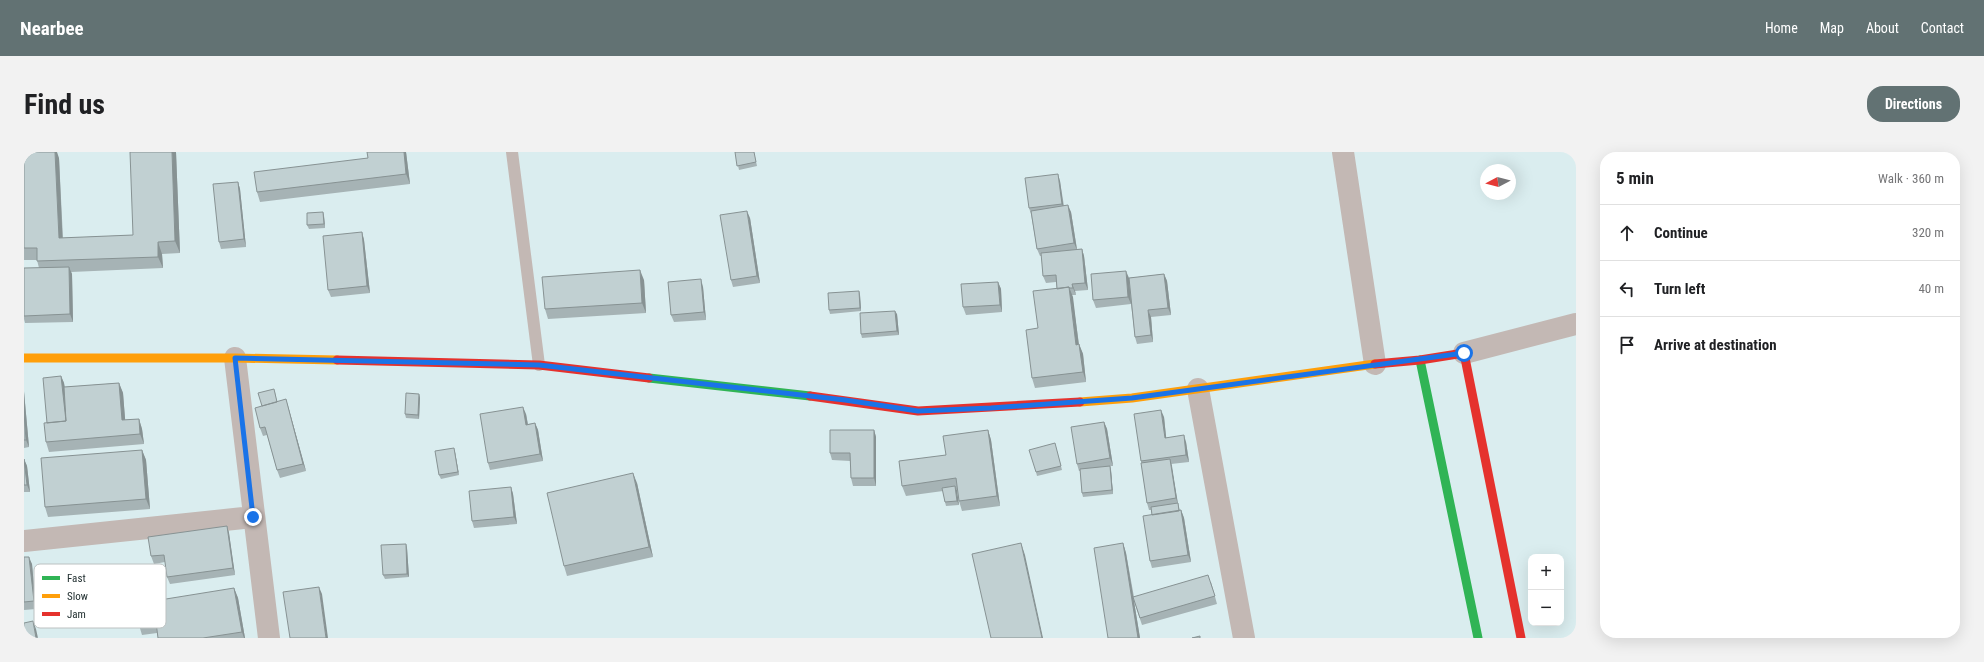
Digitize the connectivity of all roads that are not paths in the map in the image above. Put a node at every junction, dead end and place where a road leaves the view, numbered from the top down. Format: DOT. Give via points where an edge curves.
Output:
graph roads {
  1 [pos="512,152"];
  2 [pos="1343,152"];
  3 [pos="1576,324"];
  4 [pos="1464,353"];
  5 [pos="24,358"];
  6 [pos="235,358"];
  7 [pos="1420,360"];
  8 [pos="1375,364"];
  9 [pos="539,365"];
  10 [pos="1198,389"];
  11 [pos="253,517"];
  12 [pos="24,541"];
  13 [pos="269,638"];
  14 [pos="1244,638"];
  15 [pos="1478,638"];
  16 [pos="1521,638"];
  1 -- 9 [label="lane"];
  2 -- 8 [label="street"];
  3 -- 4 [label="street"];
  4 -- 7 [label="street"];
  4 -- 16 [label="street"];
  5 -- 6 [label="street"];
  6 -- 9 [label="street"];
  6 -- 11 [label="street"];
  7 -- 8 [label="street"];
  7 -- 15 [label="street"];
  8 -- 10 [label="street"];
  9 -- 10 [label="street" via="845,400 918,411 1132,398"];
  10 -- 14 [label="street"];
  11 -- 12 [label="street"];
  11 -- 13 [label="street"];
}
